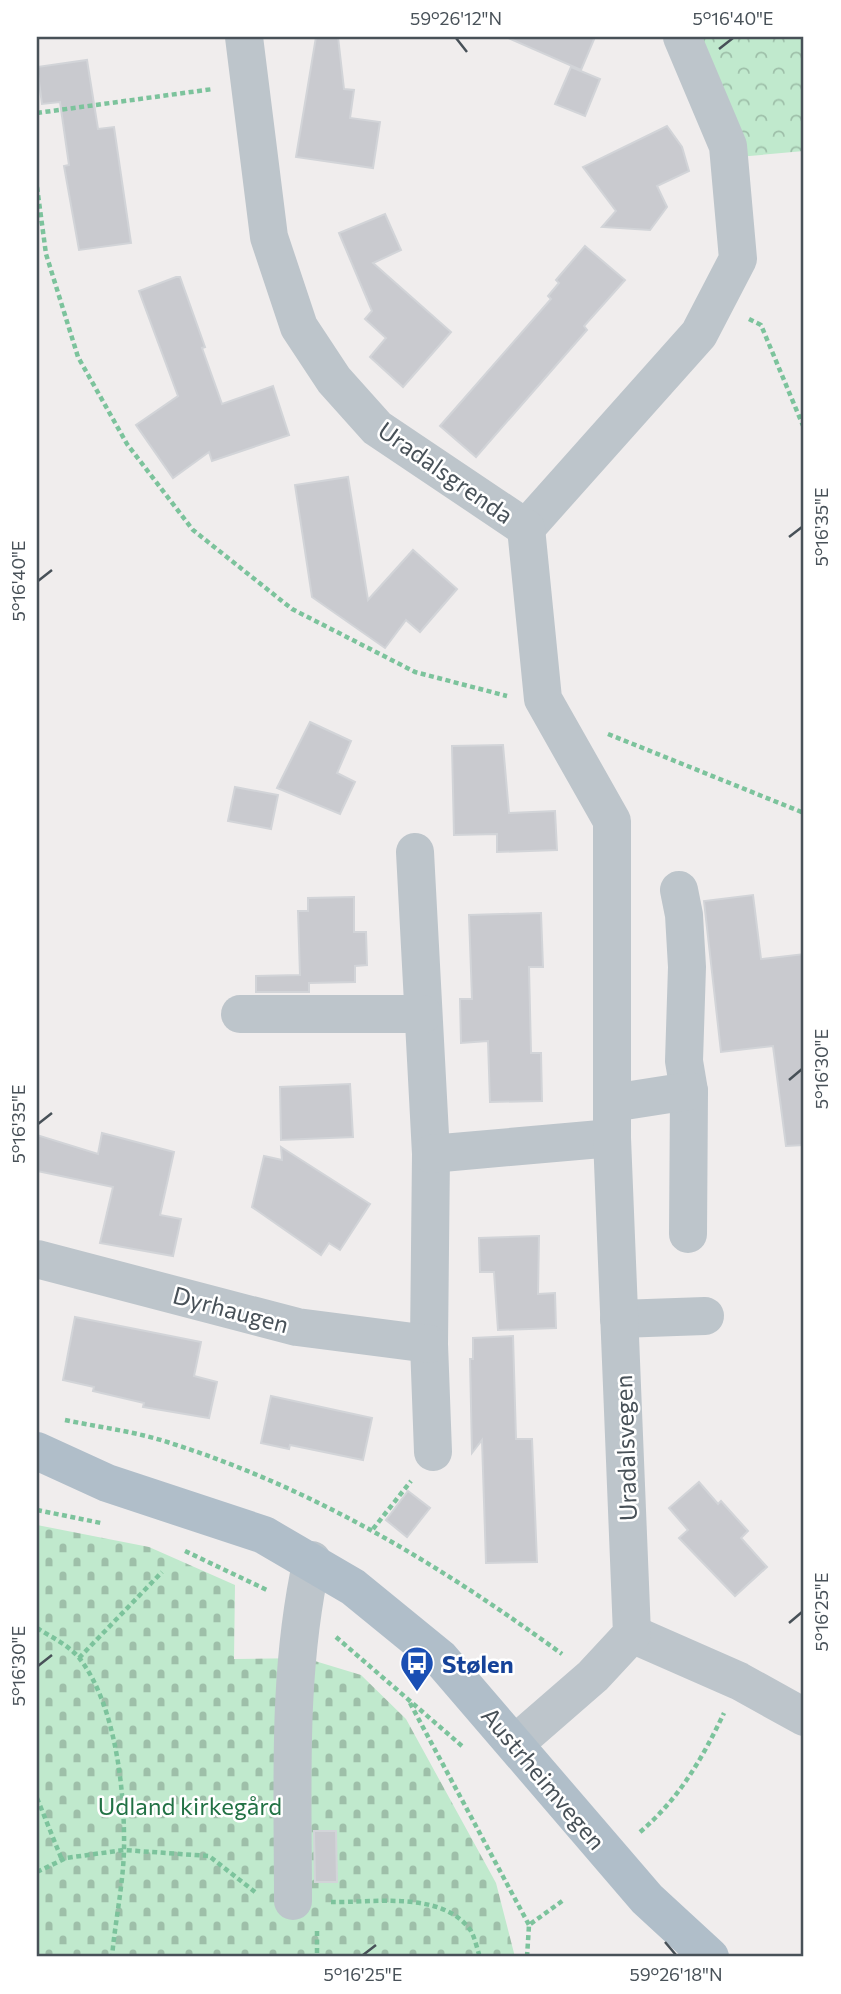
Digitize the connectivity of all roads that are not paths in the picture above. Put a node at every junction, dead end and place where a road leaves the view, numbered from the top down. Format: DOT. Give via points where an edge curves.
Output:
graph roads {
  1 [pos="244,37"];
  2 [pos="682,37"];
  3 [pos="526,528"];
  4 [pos="415,852"];
  5 [pos="679,890"];
  6 [pos="240,1014"];
  7 [pos="424,1014"];
  8 [pos="690,1091"];
  9 [pos="612,1121"];
  10 [pos="431,1154"];
  11 [pos="688,1234"];
  12 [pos="37,1259"];
  13 [pos="705,1316"];
  14 [pos="619,1319"];
  15 [pos="429,1344"];
  16 [pos="37,1451"];
  17 [pos="433,1452"];
  18 [pos="37,1477"];
  19 [pos="107,1483"];
  20 [pos="312,1560"];
  21 [pos="632,1633"];
  22 [pos="804,1717"];
  23 [pos="516,1743"];
  24 [pos="293,1901"];
  25 [pos="710,1957"];
  1 -- 3 [label="street, Uradalsgrenda" via="269,237 299,327 334,380 377,428"];
  2 -- 3 [label="street, Uradalsgrenda" via="728,146 738,259 699,334"];
  3 -- 9 [label="street, Uradalsvegen" via="543,699 612,821"];
  4 -- 7 [label="street"];
  5 -- 8 [label="street" via="687,967 684,1061"];
  6 -- 7 [label="street"];
  7 -- 10 [label="street"];
  8 -- 9 [label="street"];
  8 -- 11 [label="street"];
  9 -- 10 [label="street"];
  9 -- 14 [label="street, Uradalsvegen"];
  10 -- 15 [label="street"];
  12 -- 15 [label="street, Dyrhaugen" via="297,1327"];
  13 -- 14 [label="street"];
  14 -- 21 [label="street, Uradalsvegen"];
  15 -- 17 [label="street"];
  16 -- 19 [label="main road, Austrheimvegen"];
  18 -- 19 [label="main road, Austrheimvegen"];
  19 -- 20 [label="main road, Austrheimvegen" via="203,1512 264,1535"];
  20 -- 23 [label="main road, Austrheimvegen" via="354,1587 431,1650"];
  20 -- 24 [label="street" via="301,1606 293,1691"];
  21 -- 22 [label="street" via="739,1681"];
  21 -- 23 [label="street" via="593,1676"];
  23 -- 25 [label="main road, Austrheimvegen" via="647,1899"];
}
